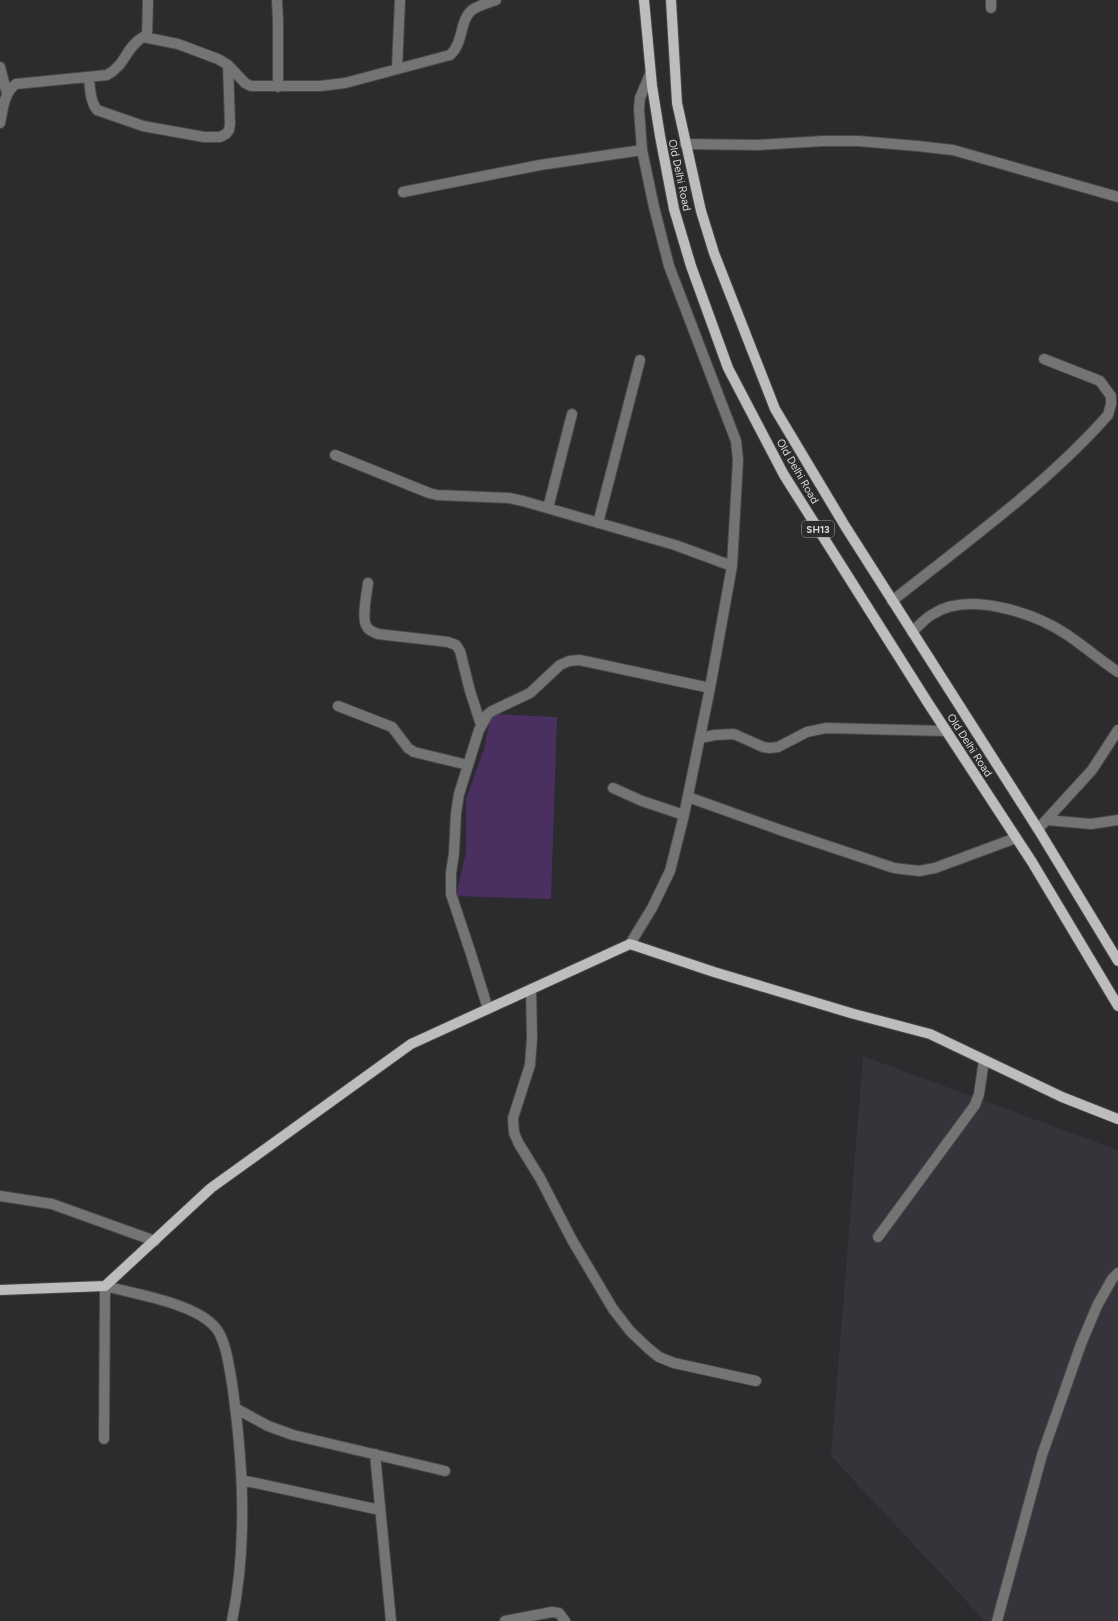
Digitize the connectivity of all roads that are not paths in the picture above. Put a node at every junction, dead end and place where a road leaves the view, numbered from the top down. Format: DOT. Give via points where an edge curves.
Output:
graph roads {
  1 [pos="148,0"];
  2 [pos="277,0"];
  3 [pos="400,0"];
  4 [pos="496,0"];
  5 [pos="644,0"];
  6 [pos="671,0"];
  7 [pos="472,5"];
  8 [pos="147,38"];
  9 [pos="228,65"];
  10 [pos="0,67"];
  11 [pos="397,69"];
  12 [pos="650,74"];
  13 [pos="89,77"];
  14 [pos="278,87"];
  15 [pos="7,94"];
  16 [pos="0,122"];
  17 [pos="685,144"];
  18 [pos="642,150"];
  19 [pos="403,192"];
  20 [pos="1118,197"];
  21 [pos="1044,359"];
  22 [pos="640,360"];
  23 [pos="572,414"];
  24 [pos="335,455"];
  25 [pos="548,508"];
  26 [pos="598,523"];
  27 [pos="732,566"];
  28 [pos="368,582"];
  29 [pos="892,600"];
  30 [pos="912,632"];
  31 [pos="1118,672"];
  32 [pos="710,688"];
  33 [pos="338,706"];
  34 [pos="481,725"];
  35 [pos="1118,730"];
  36 [pos="946,731"];
  37 [pos="700,738"];
  38 [pos="468,765"];
  39 [pos="613,788"];
  40 [pos="688,797"];
  41 [pos="684,815"];
  42 [pos="1047,820"];
  43 [pos="1118,820"];
  44 [pos="1038,830"];
  45 [pos="1016,838"];
  46 [pos="630,944"];
  47 [pos="1118,961"];
  48 [pos="531,989"];
  49 [pos="1118,1006"];
  50 [pos="488,1009"];
  51 [pos="984,1060"];
  52 [pos="1118,1119"];
  53 [pos="0,1196"];
  54 [pos="878,1237"];
  55 [pos="155,1241"];
  56 [pos="1118,1273"];
  57 [pos="105,1286"];
  58 [pos="0,1290"];
  59 [pos="756,1381"];
  60 [pos="235,1408"];
  61 [pos="104,1439"];
  62 [pos="375,1454"];
  63 [pos="445,1471"];
  64 [pos="242,1480"];
  65 [pos="380,1510"];
  66 [pos="232,1621"];
  67 [pos="391,1621"];
  68 [pos="505,1621"];
  69 [pos="565,1621"];
  70 [pos="997,1621"];
  1 -- 8 [label="street"];
  2 -- 14 [label="street"];
  3 -- 11 [label="street"];
  4 -- 7 [label="street" via="478,6"];
  5 -- 12 [label="main road, Old Delhi Road / SH13"];
  6 -- 17 [label="main road, Old Delhi Road / SH13" via="677,103"];
  7 -- 11 [label="street" via="455,51 450,55"];
  8 -- 9 [label="street" via="178,44"];
  8 -- 13 [label="street" via="143,37 135,42 114,71 107,75"];
  9 -- 13 [label="street" via="229,130 226,134 214,138 153,128 97,110 92,99"];
  9 -- 14 [label="street" via="250,86"];
  10 -- 15 [label="street"];
  11 -- 14 [label="street" via="345,83"];
  12 -- 18 [label="street" via="638,104"];
  12 -- 36 [label="main road, Old Delhi Road / SH13" via="674,209 691,266 728,368 784,475"];
  13 -- 15 [label="street" via="16,84"];
  15 -- 16 [label="street"];
  17 -- 20 [label="street" via="758,145 858,141 953,150"];
  17 -- 29 [label="main road, Old Delhi Road / SH13" via="714,253 775,409"];
  18 -- 19 [label="street" via="540,165"];
  18 -- 27 [label="street" via="669,266 736,441 738,460"];
  21 -- 29 [label="street" via="1100,382 1111,396 1108,415 1039,483"];
  22 -- 26 [label="street"];
  23 -- 25 [label="street"];
  24 -- 25 [label="street" via="429,494 509,498"];
  25 -- 26 [label="street"];
  26 -- 27 [label="street" via="675,545"];
  27 -- 32 [label="street"];
  28 -- 34 [label="street" via="364,619 370,631 456,645 460,651"];
  29 -- 30 [label="main road, Old Delhi Road / SH13"];
  30 -- 31 [label="street" via="932,614 954,605 974,604 999,608 1040,620 1066,634"];
  30 -- 44 [label="main road, Old Delhi Road / SH13"];
  32 -- 34 [label="street" via="578,660 560,665 530,693 492,711"];
  32 -- 37 [label="street"];
  33 -- 38 [label="street" via="392,727 414,752"];
  34 -- 38 [label="street"];
  35 -- 42 [label="street" via="1092,770"];
  36 -- 37 [label="street" via="826,728 806,732 778,747 770,748 734,734"];
  36 -- 45 [label="main road, Old Delhi Road / SH13"];
  37 -- 40 [label="street"];
  38 -- 50 [label="street" via="456,813 451,894"];
  39 -- 41 [label="street"];
  40 -- 41 [label="street"];
  40 -- 45 [label="street" via="791,834 907,870 935,868"];
  41 -- 46 [label="street" via="670,871"];
  42 -- 43 [label="street" via="1091,824"];
  42 -- 44 [label="street"];
  44 -- 47 [label="main road, Old Delhi Road / SH13"];
  45 -- 49 [label="main road, Old Delhi Road / SH13"];
  46 -- 48 [label="main road"];
  46 -- 51 [label="main road" via="854,1014 930,1034"];
  48 -- 50 [label="main road"];
  48 -- 59 [label="street" via="531,1054 512,1125 519,1144 572,1240 613,1309 630,1331 659,1357 674,1363"];
  50 -- 55 [label="main road" via="411,1044 211,1188"];
  51 -- 52 [label="main road" via="1062,1097"];
  51 -- 54 [label="street" via="975,1105"];
  53 -- 55 [label="street" via="52,1204"];
  55 -- 57 [label="main road"];
  56 -- 70 [label="street" via="1097,1306 1081,1344 1042,1455"];
  57 -- 58 [label="main road"];
  57 -- 60 [label="street" via="192,1310 216,1327 222,1339 229,1368"];
  57 -- 61 [label="street"];
  60 -- 62 [label="street" via="279,1430"];
  60 -- 64 [label="street"];
  62 -- 63 [label="street"];
  62 -- 65 [label="street"];
  64 -- 65 [label="street"];
  64 -- 66 [label="street" via="242,1548"];
  65 -- 67 [label="street"];
  68 -- 69 [label="street" via="552,1612 559,1613"];
}
